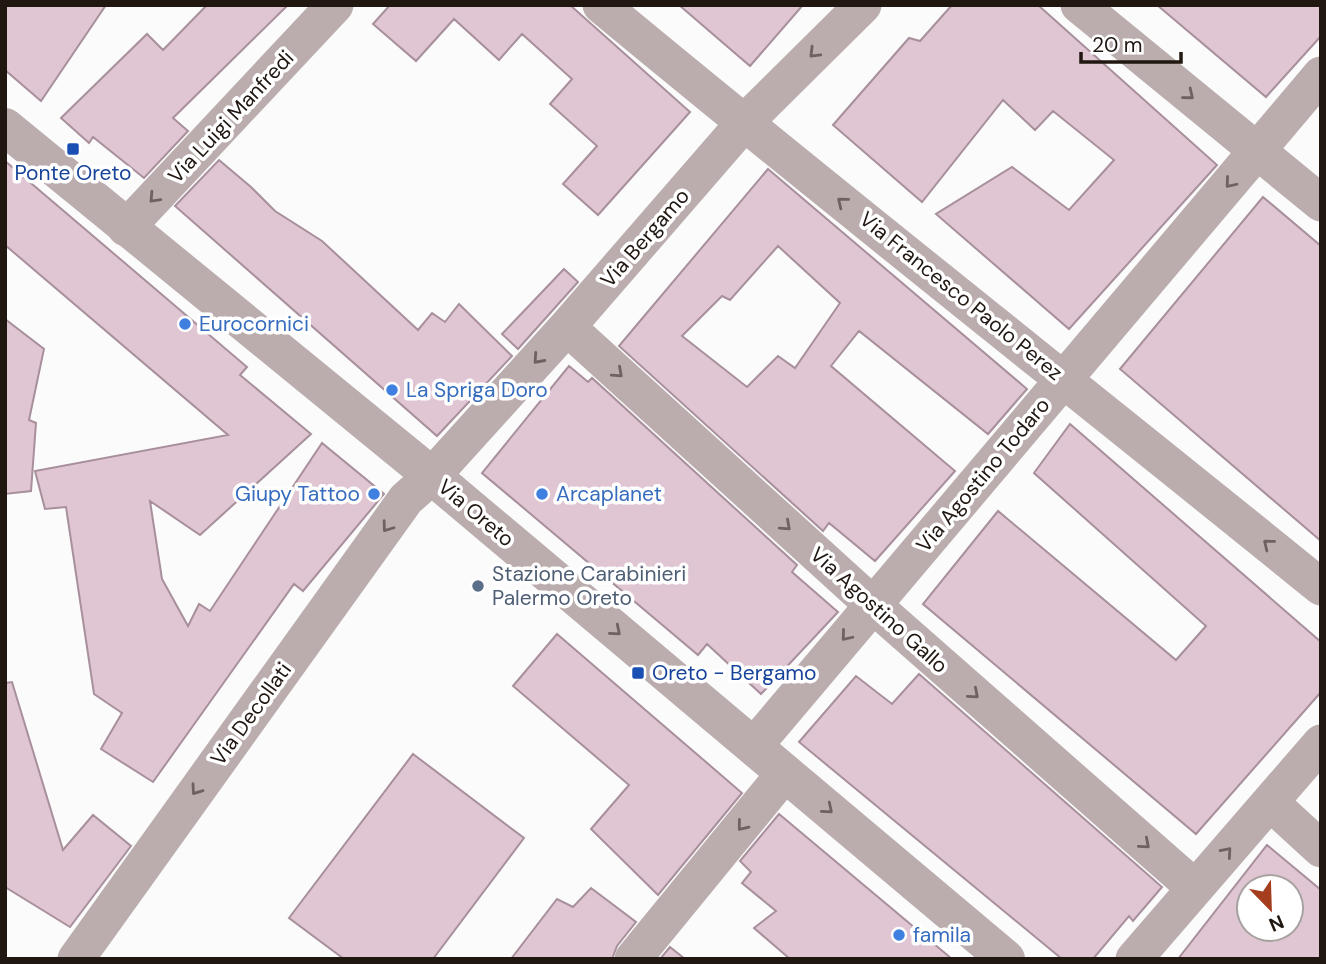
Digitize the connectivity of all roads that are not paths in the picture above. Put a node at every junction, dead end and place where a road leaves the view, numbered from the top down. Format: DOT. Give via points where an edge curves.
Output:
graph roads {
  1 [pos="335,5"];
  2 [pos="601,5"];
  3 [pos="863,5"];
  4 [pos="1079,5"];
  5 [pos="1321,75"];
  6 [pos="744,123"];
  7 [pos="5,127"];
  8 [pos="1258,150"];
  9 [pos="1321,202"];
  10 [pos="126,228"];
  11 [pos="567,327"];
  12 [pos="1065,379"];
  13 [pos="432,476"];
  14 [pos="1321,587"];
  15 [pos="873,605"];
  16 [pos="1321,743"];
  17 [pos="754,746"];
  18 [pos="785,772"];
  19 [pos="1270,802"];
  20 [pos="1321,849"];
  21 [pos="1195,888"];
  22 [pos="76,959"];
  23 [pos="633,959"];
  24 [pos="1006,959"];
  25 [pos="1134,959"];
  1 -- 10 [label="street, Via Luigi Manfredi, one-way"];
  2 -- 6 [label="street, Via Francesco Paolo Perez"];
  3 -- 6 [label="street, Via Bergamo, one-way"];
  4 -- 8 [label="street, one-way"];
  5 -- 8 [label="street, Via Agostino Todaro"];
  6 -- 11 [label="street, Via Bergamo"];
  12 -- 6 [label="street, Via Francesco Paolo Perez, one-way"];
  7 -- 10 [label="street, Via Oreto"];
  8 -- 9 [label="street"];
  8 -- 12 [label="street, Via Agostino Todaro, one-way"];
  10 -- 13 [label="street, Via Oreto"];
  11 -- 13 [label="street, Via Bergamo, one-way"];
  11 -- 15 [label="street, Via Agostino Gallo, one-way"];
  14 -- 12 [label="street, Via Francesco Paolo Perez, one-way"];
  12 -- 15 [label="street, Via Agostino Todaro"];
  13 -- 17 [label="street, Via Oreto, one-way"];
  13 -- 22 [label="street, Via Decollati, one-way" via="406,499"];
  15 -- 17 [label="street, Via Agostino Todaro, one-way"];
  15 -- 21 [label="street, Via Agostino Gallo, one-way"];
  16 -- 19 [label="street"];
  17 -- 18 [label="street, Via Oreto"];
  18 -- 23 [label="street, one-way"];
  18 -- 24 [label="street, Via Oreto, one-way"];
  19 -- 20 [label="street"];
  21 -- 19 [label="street, one-way"];
  21 -- 25 [label="street"];
}
